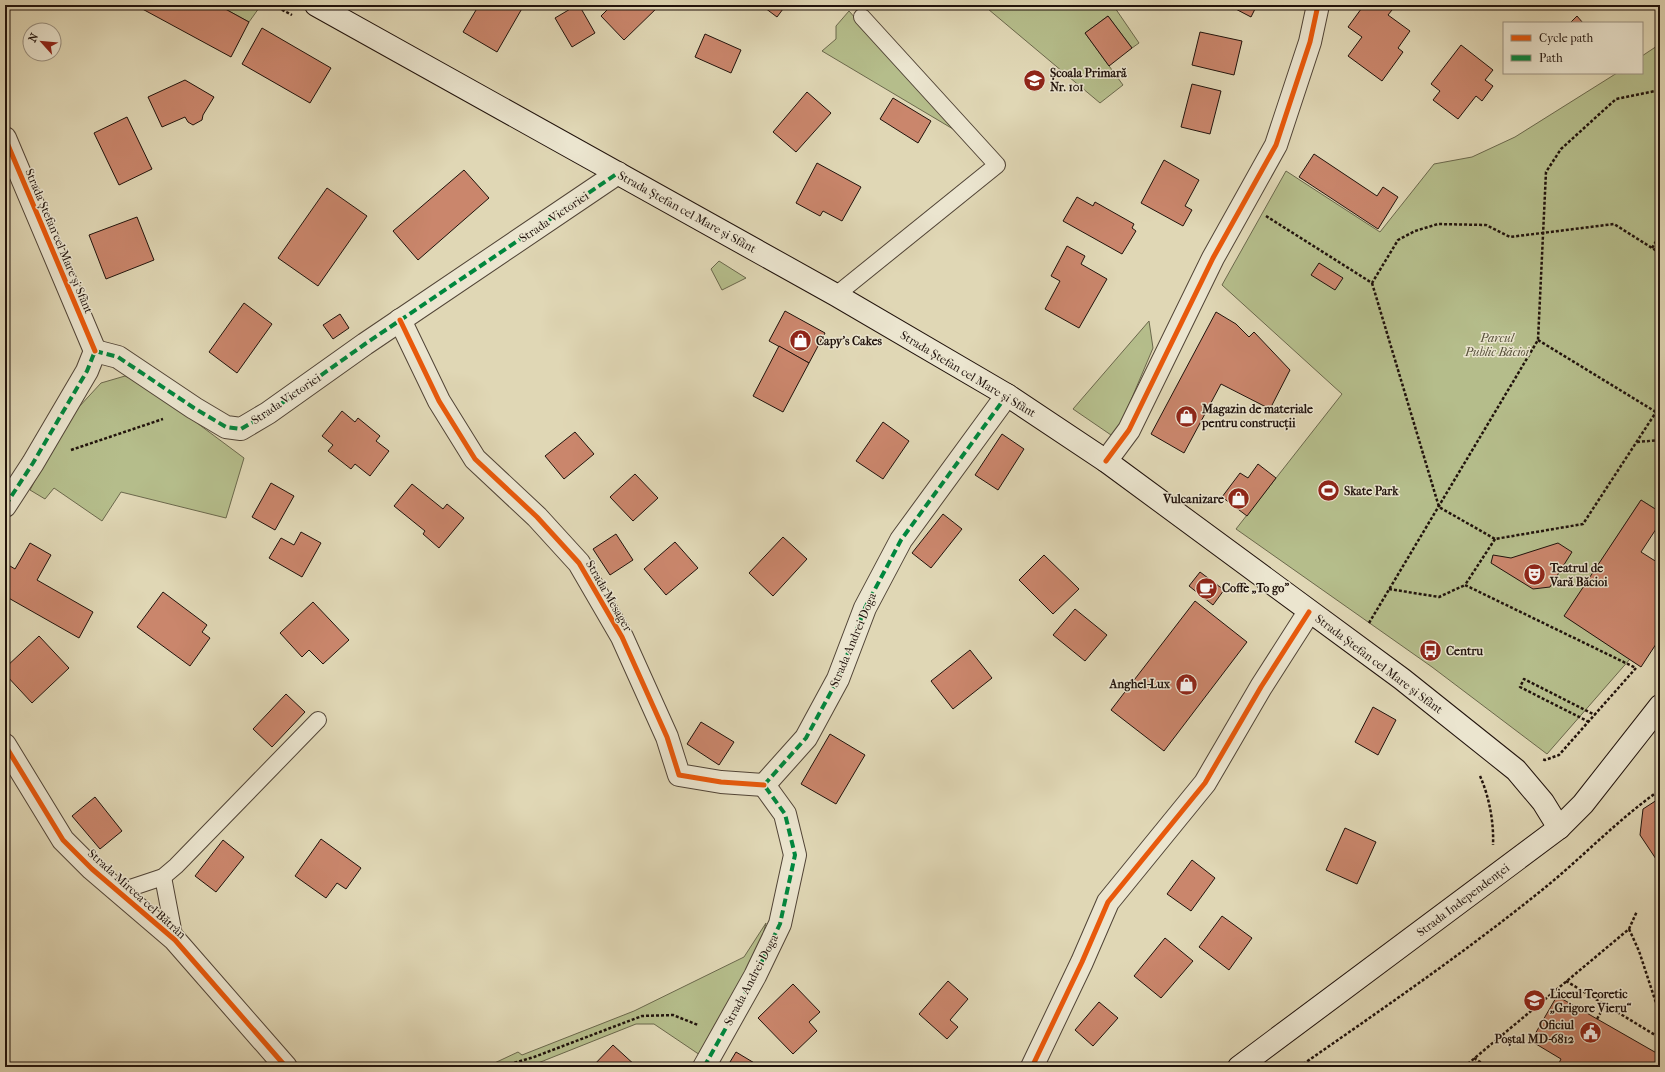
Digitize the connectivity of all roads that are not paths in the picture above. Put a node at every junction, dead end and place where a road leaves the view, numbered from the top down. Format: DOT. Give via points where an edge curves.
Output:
graph roads {
  1 [pos="316,5"];
  2 [pos="1318,5"];
  3 [pos="862,17"];
  4 [pos="5,138"];
  5 [pos="618,173"];
  6 [pos="836,295"];
  7 [pos="400,320"];
  8 [pos="95,351"];
  9 [pos="1007,395"];
  10 [pos="1106,462"];
  11 [pos="5,506"];
  12 [pos="1309,612"];
  13 [pos="1660,706"];
  14 [pos="318,720"];
  15 [pos="5,745"];
  16 [pos="764,786"];
  17 [pos="1560,828"];
  18 [pos="163,877"];
  19 [pos="118,892"];
  20 [pos="175,940"];
  21 [pos="286,1067"];
  22 [pos="704,1067"];
  23 [pos="1032,1067"];
  24 [pos="1239,1067"];
  1 -- 5 [label="street, Strada Ștefan cel Mare și Sfânt"];
  2 -- 10 [label="street" via="1310,42 1276,145 1213,258 1129,430"];
  3 -- 6 [label="lane" via="997,165"];
  4 -- 8 [label="street, Strada Ștefan cel Mare și Sfânt"];
  5 -- 6 [label="street, Strada Ștefan cel Mare și Sfânt"];
  5 -- 7 [label="street, Strada Victoriei"];
  6 -- 9 [label="street, Strada Ștefan cel Mare și Sfânt"];
  7 -- 8 [label="street, Strada Victoriei" via="268,413 241,429 226,427 118,357"];
  7 -- 16 [label="street, Strada Mesager" via="439,401 475,459 537,517 579,563 622,637 667,736 679,775"];
  8 -- 11 [label="street" via="87,371"];
  9 -- 10 [label="street, Strada Ștefan cel Mare și Sfânt"];
  9 -- 16 [label="street, Strada Andrei Doga" via="901,540 865,608 838,679 809,731"];
  10 -- 12 [label="street, Strada Ștefan cel Mare și Sfânt"];
  12 -- 17 [label="street, Strada Ștefan cel Mare și Sfânt" via="1402,679 1516,770 1543,802"];
  12 -- 23 [label="street" via="1261,687 1205,783 1108,902"];
  13 -- 17 [label="street, Strada Independenței" via="1583,804"];
  14 -- 18 [label="lane, Strada Mircea cel Bătrân"];
  15 -- 19 [label="street, Strada Mircea cel Bătrân" via="63,840"];
  16 -- 22 [label="street, Strada Andrei Doga" via="785,814 795,856 780,924 755,976"];
  17 -- 24 [label="street, Strada Independenței"];
  18 -- 19 [label="lane, Strada Mircea cel Bătrân"];
  18 -- 20 [label="lane, Strada Mircea cel Bătrân"];
  19 -- 20 [label="street, Strada Mircea cel Bătrân"];
  20 -- 21 [label="street, Strada Mircea cel Bătrân"];
}
